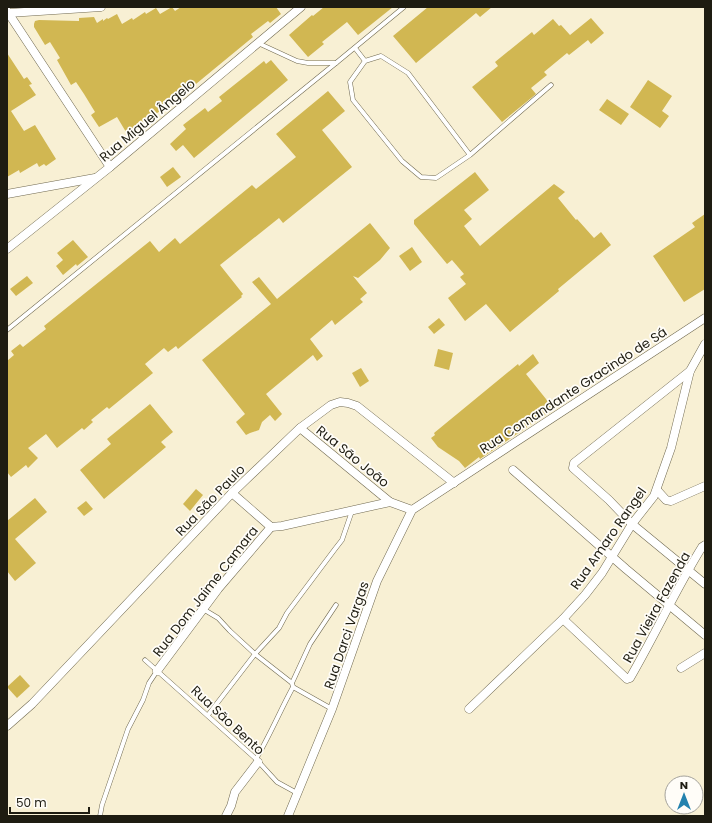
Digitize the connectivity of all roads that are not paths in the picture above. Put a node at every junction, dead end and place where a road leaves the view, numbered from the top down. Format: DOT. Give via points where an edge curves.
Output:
graph roads {
  1 [pos="101,7"];
  2 [pos="301,7"];
  3 [pos="404,7"];
  4 [pos="8,12"];
  5 [pos="258,43"];
  6 [pos="355,48"];
  7 [pos="364,61"];
  8 [pos="336,63"];
  9 [pos="551,85"];
  10 [pos="470,155"];
  11 [pos="110,167"];
  12 [pos="96,178"];
  13 [pos="7,194"];
  14 [pos="7,249"];
  15 [pos="705,318"];
  16 [pos="7,330"];
  17 [pos="705,344"];
  18 [pos="690,371"];
  19 [pos="300,428"];
  20 [pos="513,470"];
  21 [pos="454,483"];
  22 [pos="705,486"];
  23 [pos="657,490"];
  24 [pos="232,493"];
  25 [pos="390,502"];
  26 [pos="412,510"];
  27 [pos="352,511"];
  28 [pos="632,524"];
  29 [pos="271,527"];
  30 [pos="705,545"];
  31 [pos="612,557"];
  32 [pos="688,569"];
  33 [pos="705,584"];
  34 [pos="336,605"];
  35 [pos="670,606"];
  36 [pos="203,609"];
  37 [pos="563,619"];
  38 [pos="705,635"];
  39 [pos="705,652"];
  40 [pos="255,654"];
  41 [pos="145,660"];
  42 [pos="681,668"];
  43 [pos="157,671"];
  44 [pos="293,685"];
  45 [pos="469,709"];
  46 [pos="332,710"];
  47 [pos="208,715"];
  48 [pos="7,726"];
  49 [pos="257,760"];
  50 [pos="298,793"];
  51 [pos="100,816"];
  52 [pos="226,816"];
  53 [pos="288,816"];
  1 -- 4 [label="street"];
  2 -- 5 [label="street, Rua Miguel Ângelo"];
  3 -- 6 [label="lane"];
  4 -- 11 [label="street"];
  5 -- 8 [label="lane" via="297,61"];
  5 -- 11 [label="street, Rua Miguel Ângelo"];
  6 -- 7 [label="lane"];
  6 -- 8 [label="lane"];
  7 -- 10 [label="lane" via="381,56 408,73"];
  7 -- 10 [label="lane" via="350,82 353,100 402,161 421,177 436,178"];
  8 -- 16 [label="lane"];
  9 -- 10 [label="lane"];
  11 -- 12 [label="street, Rua Miguel Ângelo"];
  12 -- 13 [label="street"];
  12 -- 14 [label="street, Rua Miguel Ângelo"];
  15 -- 21 [label="street, Rua Comandante Gracindo de Sá"];
  17 -- 18 [label="street, Rua Amaro Rangel"];
  18 -- 23 [label="street, Rua Amaro Rangel" via="671,448"];
  18 -- 28 [label="street" via="574,463 573,468"];
  19 -- 21 [label="street, Rua São Paulo" via="331,405 348,402 357,406"];
  19 -- 24 [label="street, Rua São Paulo"];
  19 -- 25 [label="street, Rua São João"];
  20 -- 31 [label="street"];
  21 -- 26 [label="street"];
  22 -- 23 [label="street" via="671,501 666,500"];
  23 -- 28 [label="street, Rua Amaro Rangel"];
  24 -- 29 [label="street"];
  24 -- 48 [label="street, Rua São Paulo" via="32,704"];
  25 -- 26 [label="street"];
  25 -- 27 [label="street"];
  26 -- 46 [label="street, Rua Darci Vargas" via="377,581"];
  27 -- 29 [label="street"];
  27 -- 40 [label="lane" via="342,540 287,613 279,628"];
  28 -- 31 [label="street, Rua Amaro Rangel"];
  28 -- 32 [label="street"];
  29 -- 36 [label="street, Rua Dom Jaime Camara"];
  30 -- 32 [label="street, Rua Vieira Fazenda"];
  31 -- 35 [label="street"];
  31 -- 37 [label="street, Rua Amaro Rangel" via="602,573"];
  32 -- 33 [label="street"];
  32 -- 35 [label="street, Rua Vieira Fazenda"];
  34 -- 44 [label="lane" via="310,644"];
  35 -- 37 [label="street, Rua Vieira Fazenda" via="630,678 627,679"];
  35 -- 38 [label="street"];
  36 -- 40 [label="lane" via="218,618"];
  36 -- 43 [label="street, Rua Dom Jaime Camara"];
  37 -- 45 [label="street, Rua Amaro Rangel"];
  39 -- 42 [label="street"];
  40 -- 44 [label="lane"];
  40 -- 47 [label="lane"];
  41 -- 43 [label="lane, Rua São Bento"];
  43 -- 47 [label="lane, Rua São Bento"];
  43 -- 51 [label="lane" via="128,729"];
  44 -- 46 [label="lane"];
  44 -- 49 [label="lane"];
  46 -- 50 [label="street, Rua Darci Vargas"];
  47 -- 49 [label="lane, Rua São Bento"];
  49 -- 50 [label="lane, Rua São Bento" via="280,785"];
  49 -- 52 [label="street" via="235,792"];
  50 -- 53 [label="street, Rua Darci Vargas"];
}
